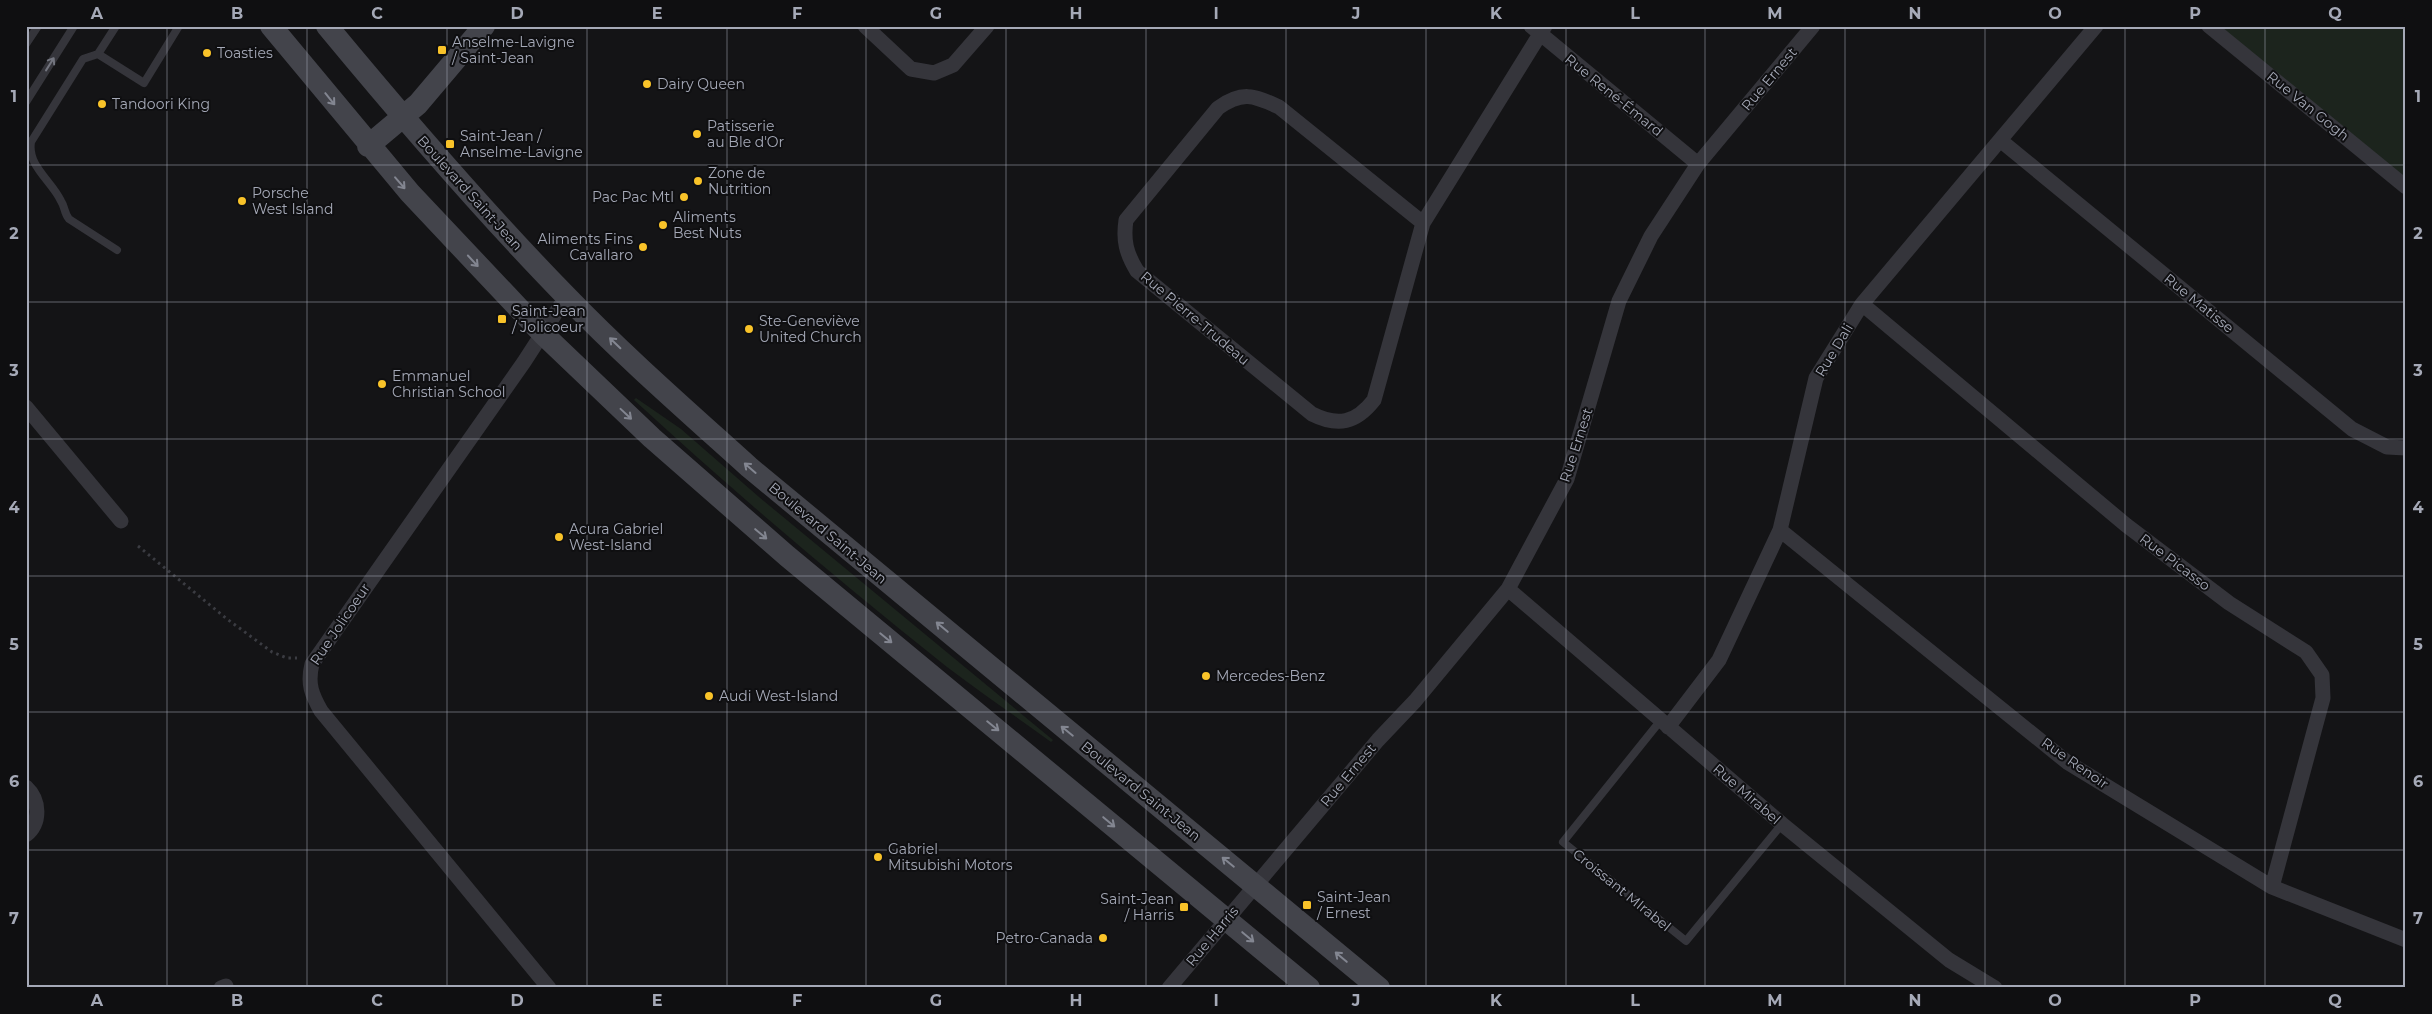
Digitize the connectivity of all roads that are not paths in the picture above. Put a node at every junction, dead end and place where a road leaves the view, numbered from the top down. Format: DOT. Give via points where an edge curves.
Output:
graph roads {
  1 [pos="38,26"];
  2 [pos="74,26"];
  3 [pos="116,26"];
  4 [pos="179,26"];
  5 [pos="271,26"];
  6 [pos="328,26"];
  7 [pos="484,26"];
  8 [pos="865,26"];
  9 [pos="987,26"];
  10 [pos="1813,26"];
  11 [pos="2096,26"];
  12 [pos="2209,26"];
  13 [pos="1538,29"];
  14 [pos="26,44"];
  15 [pos="98,54"];
  16 [pos="26,102"];
  17 [pos="402,117"];
  18 [pos="2000,140"];
  19 [pos="368,146"];
  20 [pos="1698,164"];
  21 [pos="2406,187"];
  22 [pos="1423,223"];
  23 [pos="117,250"];
  24 [pos="566,297"];
  25 [pos="1862,304"];
  26 [pos="543,334"];
  27 [pos="26,407"];
  28 [pos="2406,448"];
  29 [pos="121,521"];
  30 [pos="1780,530"];
  31 [pos="1508,589"];
  32 [pos="1665,724"];
  33 [pos="26,787"];
  34 [pos="1782,824"];
  35 [pos="26,836"];
  36 [pos="1255,884"];
  37 [pos="2272,887"];
  38 [pos="1226,920"];
  39 [pos="2406,940"];
  40 [pos="550,988"];
  41 [pos="1169,988"];
  42 [pos="1309,988"];
  43 [pos="1379,988"];
  44 [pos="1995,988"];
  1 -- 14 [label="lane"];
  16 -- 2 [label="lane, one-way"];
  3 -- 15 [label="lane"];
  4 -- 15 [label="lane" via="144,83"];
  5 -- 19 [label="main road, one-way"];
  6 -- 17 [label="main road, Boulevard Saint-Jean"];
  7 -- 17 [label="main road" via="424,98"];
  8 -- 9 [label="street" via="911,69 934,73 954,65"];
  10 -- 20 [label="street, Rue Ernest"];
  11 -- 18 [label="street, Rue Dali"];
  12 -- 21 [label="street, Rue Van Gogh"];
  13 -- 20 [label="street, Rue René-Émard"];
  13 -- 22 [label="street, Rue Pierre-Trudeau"];
  15 -- 23 [label="lane" via="83,59 31,142 30,149 33,160 62,202 69,219"];
  17 -- 19 [label="main road"];
  17 -- 24 [label="main road, Boulevard Saint-Jean"];
  18 -- 25 [label="street, Rue Dali"];
  18 -- 28 [label="street, Rue Matisse" via="2352,429 2387,447"];
  19 -- 26 [label="main road, one-way"];
  20 -- 31 [label="street, Rue Ernest" via="1651,236 1619,301 1567,479"];
  22 -- 22 [label="street, Rue Pierre-Trudeau" via="1374,400 1363,414 1346,421 1327,421 1294,401 1137,270 1128,256 1123,238 1126,220 1218,108 1233,98 1254,96 1279,107"];
  24 -- 26 [label="street, Rue Jolicoeur"];
  36 -- 24 [label="main road, Boulevard Saint-Jean, one-way" via="749,467"];
  25 -- 30 [label="street, Rue Dali" via="1816,378"];
  25 -- 37 [label="street, Rue Picasso" via="2126,525 2229,603 2312,659 2322,675 2324,698"];
  26 -- 38 [label="main road, one-way" via="740,516"];
  26 -- 40 [label="street, Rue Jolicoeur" via="312,664 308,677 310,693 321,711"];
  27 -- 29 [label="street"];
  30 -- 32 [label="street, Rue Dali" via="1718,660"];
  30 -- 37 [label="street, Rue Renoir" via="2067,762"];
  31 -- 32 [label="street, Rue Mirabel"];
  31 -- 36 [label="street, Rue Ernest"];
  32 -- 34 [label="street, Rue Mirabel"];
  32 -- 34 [label="lane, Croissant MIrabel" via="1563,842 1686,941"];
  33 -- 35 [label="street" via="33,794 37,812 33,830"];
  34 -- 44 [label="street, Rue Mirabel" via="1949,960"];
  36 -- 38 [label="street, Rue Harris"];
  43 -- 36 [label="main road, Boulevard Saint-Jean, one-way"];
  37 -- 39 [label="street, Rue Renoir"];
  38 -- 41 [label="street, Rue Harris"];
  38 -- 42 [label="main road, one-way"];
}
